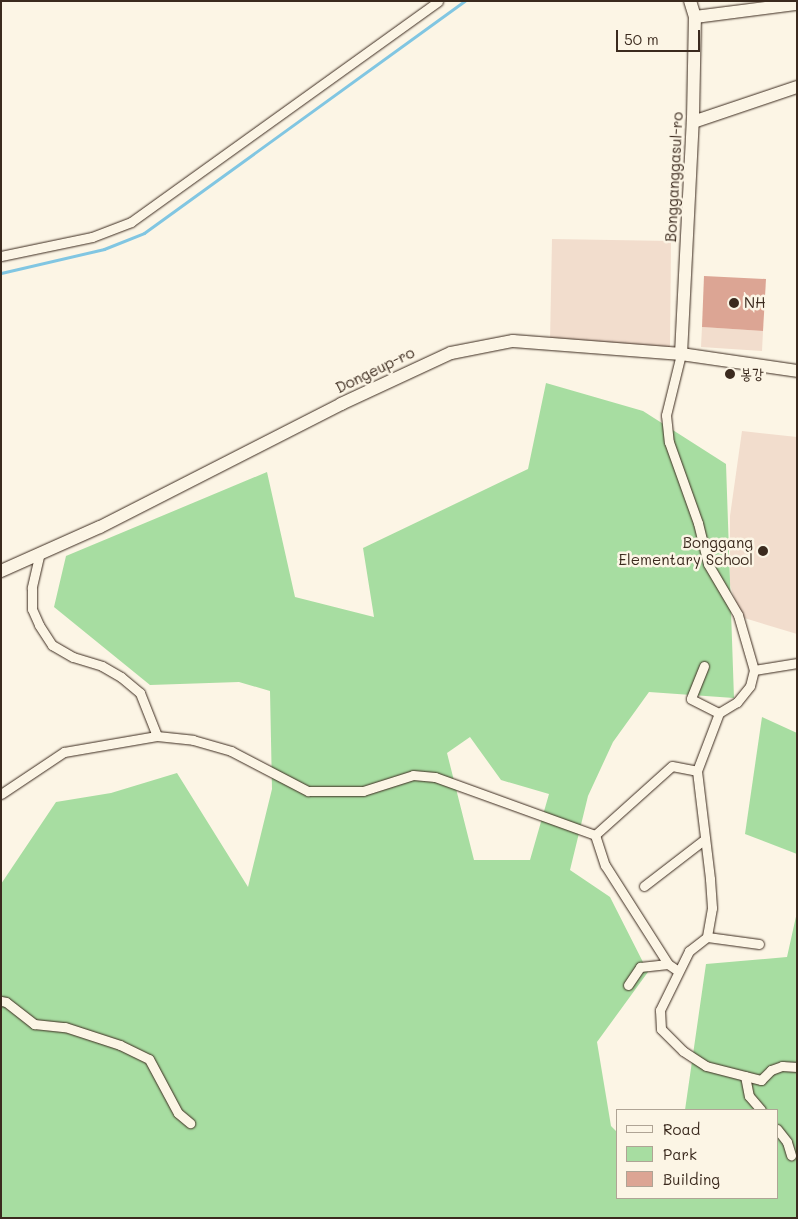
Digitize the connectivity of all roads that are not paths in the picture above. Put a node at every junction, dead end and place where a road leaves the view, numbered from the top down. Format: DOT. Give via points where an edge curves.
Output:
graph roads {
  1 [pos="438,1"];
  2 [pos="690,1"];
  3 [pos="797,4"];
  4 [pos="695,17"];
  5 [pos="797,87"];
  6 [pos="693,122"];
  7 [pos="1,256"];
  8 [pos="681,354"];
  9 [pos="797,371"];
  10 [pos="40,552"];
  11 [pos="1,571"];
  12 [pos="797,663"];
  13 [pos="704,666"];
  14 [pos="754,670"];
  15 [pos="719,713"];
  16 [pos="157,736"];
  17 [pos="697,771"];
  18 [pos="1,794"];
  19 [pos="595,835"];
  20 [pos="705,840"];
  21 [pos="644,886"];
  22 [pos="707,937"];
  23 [pos="758,944"];
  24 [pos="668,964"];
  25 [pos="677,970"];
  26 [pos="628,985"];
  27 [pos="1,1001"];
  28 [pos="797,1067"];
  29 [pos="745,1076"];
  30 [pos="760,1109"];
  31 [pos="190,1123"];
  32 [pos="778,1130"];
  33 [pos="791,1155"];
  1 -- 7 [label="street" via="131,222 92,237"];
  2 -- 4 [label="main road, Bongganggasul-ro"];
  3 -- 4 [label="main road"];
  4 -- 6 [label="main road, Bongganggasul-ro"];
  5 -- 6 [label="main road"];
  6 -- 8 [label="main road, Bongganggasul-ro"];
  8 -- 9 [label="main road, Dongeup-ro"];
  8 -- 10 [label="main road, Dongeup-ro" via="513,341 451,353 341,404 100,527"];
  8 -- 14 [label="street" via="666,415 669,442 698,523 708,564 738,615"];
  10 -- 11 [label="main road, Dongeup-ro"];
  10 -- 16 [label="street" via="32,588 32,608 39,625 52,644 73,658 102,666 140,693"];
  12 -- 14 [label="street"];
  13 -- 15 [label="street" via="691,699"];
  14 -- 15 [label="street" via="750,686 737,702"];
  15 -- 17 [label="street"];
  16 -- 18 [label="street" via="64,752"];
  16 -- 19 [label="street" via="193,740 231,751 308,791 363,792 412,775 435,777"];
  17 -- 19 [label="street" via="672,766"];
  17 -- 20 [label="street"];
  19 -- 24 [label="street" via="605,865"];
  20 -- 21 [label="street"];
  20 -- 22 [label="street" via="712,908"];
  22 -- 23 [label="street"];
  22 -- 25 [label="street" via="688,951"];
  24 -- 25 [label="street"];
  24 -- 26 [label="street" via="640,967"];
  25 -- 29 [label="street" via="660,1010 661,1030 683,1052 706,1066"];
  27 -- 31 [label="street" via="34,1024 65,1027 120,1044 149,1059 178,1113"];
  28 -- 29 [label="street" via="782,1066 771,1070 761,1080"];
  29 -- 30 [label="street" via="749,1096"];
  32 -- 33 [label="street" via="788,1142"];
}
